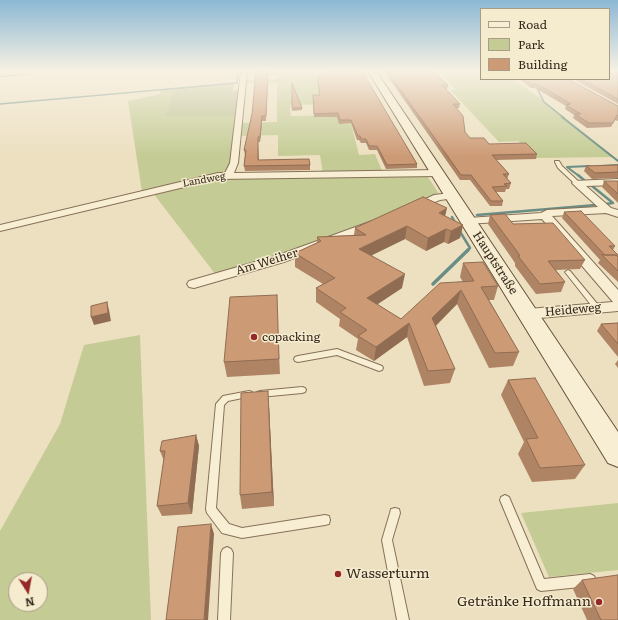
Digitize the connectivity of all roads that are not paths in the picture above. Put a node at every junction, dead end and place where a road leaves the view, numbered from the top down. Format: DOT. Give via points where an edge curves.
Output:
graph roads {
  1 [pos="241,100"];
  2 [pos="390,100"];
  3 [pos="557,162"];
  4 [pos="437,173"];
  5 [pos="228,176"];
  6 [pos="618,182"];
  7 [pos="577,183"];
  8 [pos="451,196"];
  9 [pos="406,210"];
  10 [pos="607,210"];
  11 [pos="618,214"];
  12 [pos="544,216"];
  13 [pos="384,219"];
  14 [pos="468,221"];
  15 [pos="0,228"];
  16 [pos="568,272"];
  17 [pos="194,284"];
  18 [pos="618,299"];
  19 [pos="618,306"];
  20 [pos="597,308"];
  21 [pos="528,314"];
  22 [pos="298,359"];
  23 [pos="379,368"];
  24 [pos="302,390"];
  25 [pos="618,455"];
  26 [pos="505,500"];
  27 [pos="395,513"];
  28 [pos="325,520"];
  29 [pos="227,553"];
  30 [pos="603,578"];
  31 [pos="224,620"];
  32 [pos="403,620"];
  1 -- 5 [label="street" via="234,163"];
  2 -- 4 [label="main road, Hauptstraße"];
  3 -- 7 [label="lane"];
  4 -- 5 [label="street, Landweg"];
  4 -- 8 [label="main road, Hauptstraße"];
  5 -- 15 [label="street, Landweg" via="198,180"];
  6 -- 7 [label="street"];
  7 -- 10 [label="street"];
  8 -- 9 [label="street" via="438,197 423,206"];
  8 -- 14 [label="main road, Hauptstraße"];
  10 -- 11 [label="street"];
  10 -- 12 [label="street" via="547,213"];
  12 -- 14 [label="street"];
  12 -- 18 [label="street, Heideweg"];
  13 -- 17 [label="street, Am Weiher" via="280,259"];
  14 -- 21 [label="main road, Hauptstraße"];
  16 -- 20 [label="lane"];
  19 -- 20 [label="street, Heideweg"];
  20 -- 21 [label="street, Heideweg"];
  21 -- 25 [label="main road, Hauptstraße"];
  22 -- 23 [label="lane" via="337,352"];
  24 -- 28 [label="lane" via="234,395 220,404 211,509 226,529 242,533"];
  26 -- 30 [label="lane" via="541,585"];
  27 -- 32 [label="lane" via="387,540"];
  29 -- 31 [label="lane"];
}
